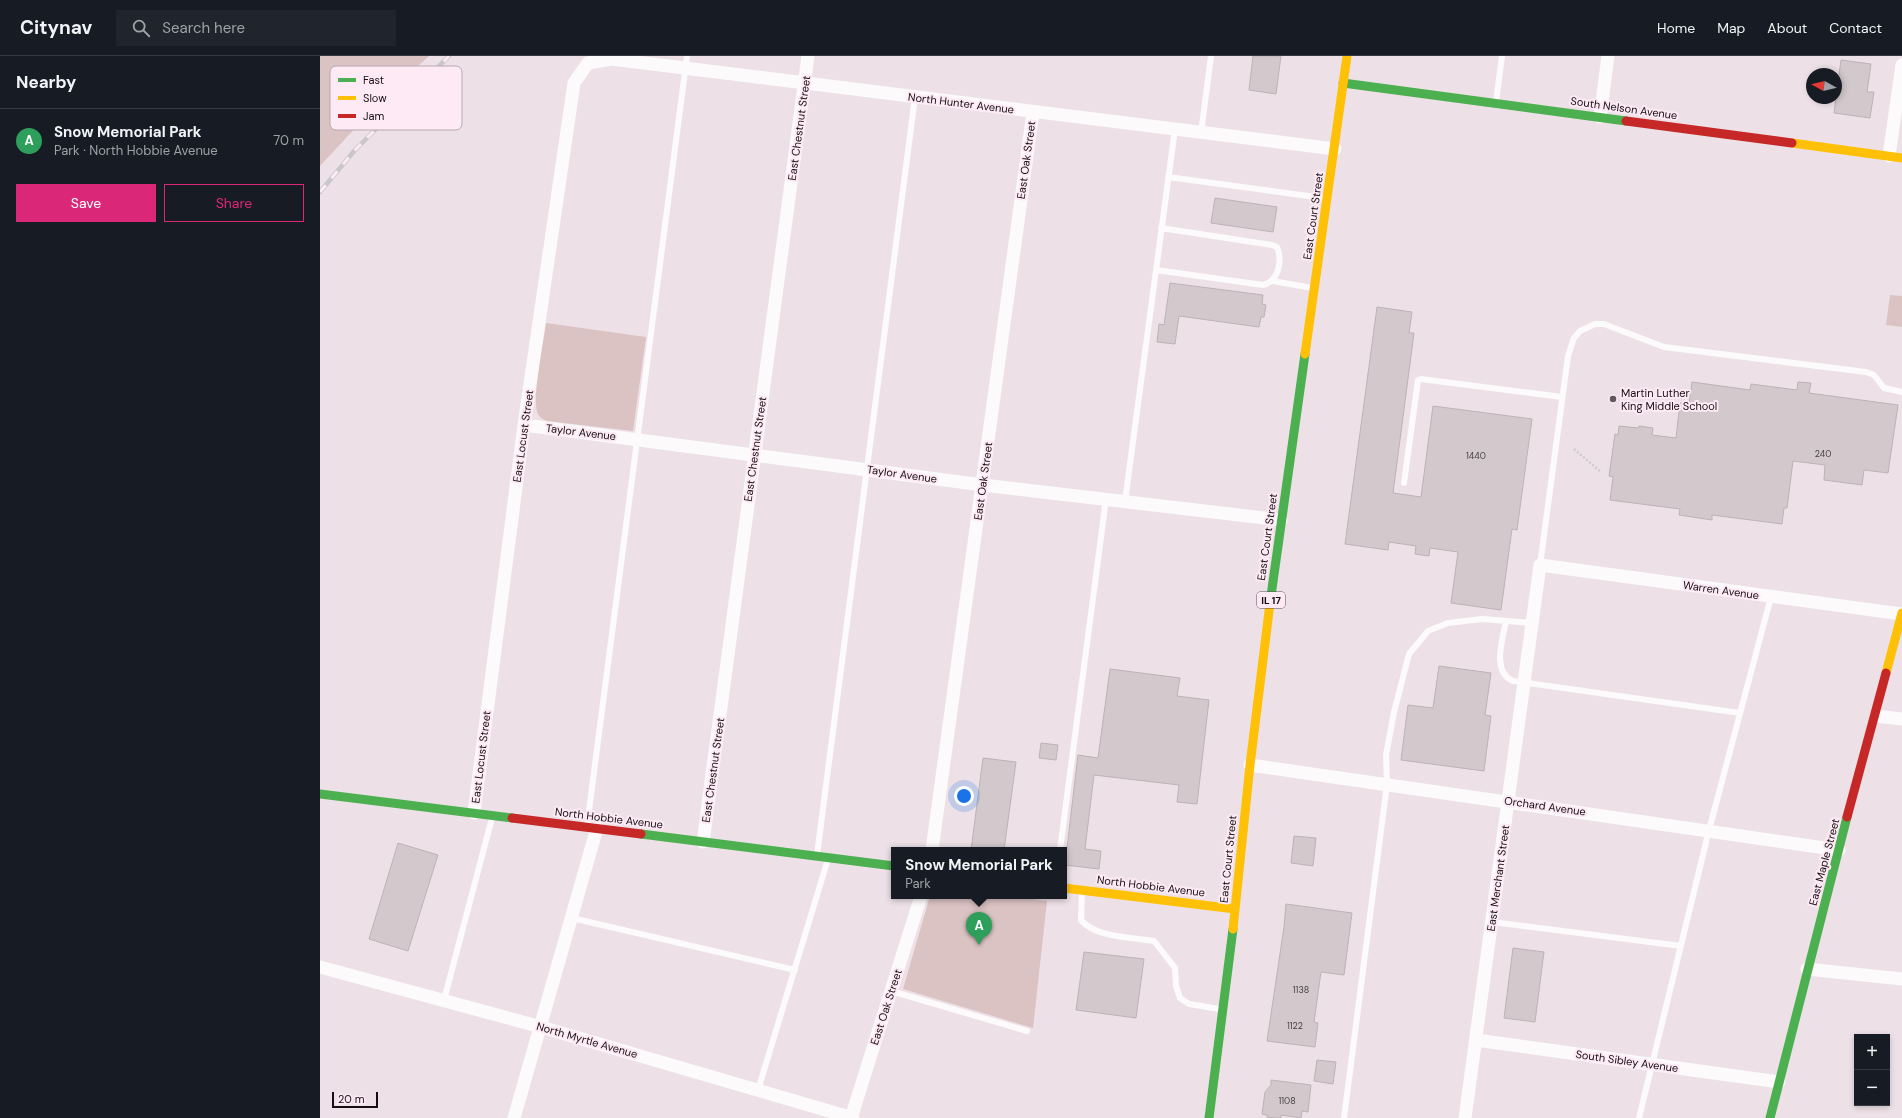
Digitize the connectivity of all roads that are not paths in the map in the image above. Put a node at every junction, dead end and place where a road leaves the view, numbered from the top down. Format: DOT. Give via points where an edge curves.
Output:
graph roads {
  1 [pos="808,56"];
  2 [pos="1211,56"];
  3 [pos="1347,56"];
  4 [pos="1502,56"];
  5 [pos="1608,56"];
  6 [pos="686,62"];
  7 [pos="588,63"];
  8 [pos="1902,65"];
  9 [pos="805,83"];
  10 [pos="1343,83"];
  11 [pos="915,97"];
  12 [pos="1496,103"];
  13 [pos="1033,112"];
  14 [pos="1600,117"];
  15 [pos="1175,129"];
  16 [pos="1201,133"];
  17 [pos="1335,149"];
  18 [pos="1896,157"];
  19 [pos="1168,177"];
  20 [pos="1328,198"];
  21 [pos="1161,228"];
  22 [pos="1156,270"];
  23 [pos="1272,281"];
  24 [pos="1315,288"];
  25 [pos="1902,392"];
  26 [pos="1562,397"];
  27 [pos="524,425"];
  28 [pos="637,439"];
  29 [pos="755,454"];
  30 [pos="867,469"];
  31 [pos="1404,483"];
  32 [pos="983,485"];
  33 [pos="1106,499"];
  34 [pos="1125,502"];
  35 [pos="1281,520"];
  36 [pos="1540,566"];
  37 [pos="1771,597"];
  38 [pos="1902,614"];
  39 [pos="1506,621"];
  40 [pos="1533,623"];
  41 [pos="1525,682"];
  42 [pos="1740,713"];
  43 [pos="1876,716"];
  44 [pos="1902,719"];
  45 [pos="1250,765"];
  46 [pos="1387,784"];
  47 [pos="320,794"];
  48 [pos="1509,801"];
  49 [pos="474,813"];
  50 [pos="492,815"];
  51 [pos="592,828"];
  52 [pos="1709,830"];
  53 [pos="703,842"];
  54 [pos="932,847"];
  55 [pos="1060,847"];
  56 [pos="1839,850"];
  57 [pos="817,856"];
  58 [pos="828,858"];
  59 [pos="891,866"];
  60 [pos="1067,888"];
  61 [pos="1083,890"];
  62 [pos="920,899"];
  63 [pos="1235,909"];
  64 [pos="572,918"];
  65 [pos="1492,922"];
  66 [pos="1681,946"];
  67 [pos="320,967"];
  68 [pos="1807,969"];
  69 [pos="795,970"];
  70 [pos="1902,979"];
  71 [pos="891,991"];
  72 [pos="444,1000"];
  73 [pos="1222,1010"];
  74 [pos="541,1027"];
  75 [pos="1027,1031"];
  76 [pos="1476,1040"];
  77 [pos="1652,1065"];
  78 [pos="1779,1082"];
  79 [pos="758,1090"];
  80 [pos="514,1118"];
  81 [pos="852,1118"];
  82 [pos="1209,1118"];
  83 [pos="1344,1118"];
  84 [pos="1465,1118"];
  85 [pos="1639,1118"];
  86 [pos="1770,1118"];
  1 -- 9 [label="street, East Chestnut Street"];
  2 -- 16 [label="lane"];
  3 -- 10 [label="main road, East Court Street / IL 17"];
  4 -- 12 [label="lane"];
  5 -- 14 [label="street"];
  6 -- 7 [label="street, North Hunter Avenue" via="612,59"];
  6 -- 9 [label="street, North Hunter Avenue"];
  6 -- 28 [label="lane"];
  7 -- 27 [label="street, East Locust Street" via="574,83"];
  8 -- 18 [label="street"];
  9 -- 11 [label="street, North Hunter Avenue"];
  9 -- 29 [label="street, East Chestnut Street"];
  10 -- 12 [label="main road, South Nelson Avenue"];
  10 -- 17 [label="main road, East Court Street / IL 17"];
  11 -- 13 [label="street, North Hunter Avenue"];
  11 -- 30 [label="lane"];
  12 -- 14 [label="main road, South Nelson Avenue"];
  13 -- 15 [label="street, North Hunter Avenue"];
  13 -- 32 [label="street, East Oak Street"];
  14 -- 18 [label="main road, South Nelson Avenue"];
  15 -- 16 [label="street, North Hunter Avenue"];
  15 -- 19 [label="lane"];
  16 -- 17 [label="street, North Hunter Avenue"];
  17 -- 20 [label="main road, East Court Street / IL 17"];
  19 -- 20 [label="lane"];
  19 -- 21 [label="lane"];
  20 -- 24 [label="main road, East Court Street / IL 17"];
  21 -- 22 [label="lane"];
  21 -- 23 [label="lane" via="1277,247 1279,252 1276,277"];
  22 -- 23 [label="lane" via="1263,285"];
  22 -- 34 [label="lane"];
  23 -- 24 [label="lane"];
  24 -- 35 [label="main road, East Court Street / IL 17"];
  25 -- 26 [label="lane" via="1884,388 1874,375 1866,372 1664,347 1613,326 1595,324 1580,331 1570,347"];
  26 -- 31 [label="lane" via="1418,380"];
  26 -- 36 [label="lane"];
  27 -- 28 [label="street, Taylor Avenue"];
  27 -- 49 [label="street, East Locust Street"];
  28 -- 29 [label="street, Taylor Avenue"];
  28 -- 51 [label="lane"];
  29 -- 30 [label="street, Taylor Avenue"];
  29 -- 53 [label="street, East Chestnut Street"];
  30 -- 32 [label="street, Taylor Avenue"];
  30 -- 57 [label="lane"];
  32 -- 33 [label="street, Taylor Avenue"];
  32 -- 54 [label="street, East Oak Street"];
  33 -- 34 [label="street, Taylor Avenue"];
  33 -- 55 [label="lane"];
  34 -- 35 [label="street, Taylor Avenue"];
  35 -- 45 [label="main road, East Court Street / IL 17"];
  36 -- 37 [label="street, Warren Avenue"];
  36 -- 40 [label="street, East Merchant Street"];
  37 -- 38 [label="street, Warren Avenue"];
  37 -- 42 [label="lane"];
  38 -- 43 [label="main road, East Maple Street"];
  39 -- 40 [label="lane"];
  39 -- 41 [label="lane" via="1500,656 1502,672 1505,678"];
  39 -- 46 [label="lane" via="1482,619 1448,624 1428,631 1409,654 1386,755"];
  40 -- 41 [label="street, East Merchant Street"];
  41 -- 42 [label="lane"];
  41 -- 48 [label="street, East Merchant Street"];
  42 -- 52 [label="lane"];
  43 -- 44 [label="street"];
  43 -- 56 [label="main road, East Maple Street"];
  45 -- 46 [label="street, Orchard Avenue"];
  45 -- 63 [label="main road, East Court Street / IL 17"];
  46 -- 48 [label="street, Orchard Avenue"];
  46 -- 83 [label="lane"];
  47 -- 49 [label="main road, North Hobbie Avenue"];
  48 -- 52 [label="street, Orchard Avenue"];
  48 -- 65 [label="street, East Merchant Street"];
  49 -- 50 [label="main road, North Hobbie Avenue"];
  50 -- 51 [label="main road, North Hobbie Avenue"];
  50 -- 72 [label="lane"];
  51 -- 53 [label="main road, North Hobbie Avenue"];
  51 -- 64 [label="street"];
  52 -- 56 [label="street, Orchard Avenue"];
  52 -- 66 [label="lane"];
  53 -- 57 [label="main road, North Hobbie Avenue"];
  56 -- 68 [label="main road, East Maple Street"];
  57 -- 58 [label="main road, North Hobbie Avenue"];
  58 -- 59 [label="main road, North Hobbie Avenue"];
  58 -- 69 [label="lane"];
  60 -- 61 [label="main road, North Hobbie Avenue"];
  61 -- 63 [label="main road, North Hobbie Avenue"];
  61 -- 73 [label="lane" via="1081,920 1086,926 1104,933 1154,941 1174,968 1180,998 1189,1004"];
  62 -- 71 [label="street, East Oak Street"];
  63 -- 73 [label="main road, East Court Street / IL 17"];
  64 -- 69 [label="lane"];
  64 -- 74 [label="street"];
  65 -- 66 [label="lane"];
  65 -- 76 [label="street, East Merchant Street"];
  66 -- 77 [label="lane"];
  67 -- 72 [label="street, North Myrtle Avenue"];
  68 -- 70 [label="street"];
  68 -- 78 [label="main road, East Maple Street"];
  69 -- 79 [label="lane"];
  71 -- 75 [label="lane"];
  71 -- 81 [label="street, East Oak Street"];
  72 -- 74 [label="street, North Myrtle Avenue"];
  73 -- 82 [label="main road, East Court Street / IL 17"];
  74 -- 79 [label="street, North Myrtle Avenue"];
  74 -- 80 [label="street"];
  76 -- 77 [label="street, South Sibley Avenue"];
  76 -- 84 [label="street, East Merchant Street"];
  77 -- 78 [label="street, South Sibley Avenue"];
  77 -- 85 [label="lane"];
  78 -- 86 [label="main road, East Maple Street"];
  79 -- 81 [label="street, North Myrtle Avenue"];
}
